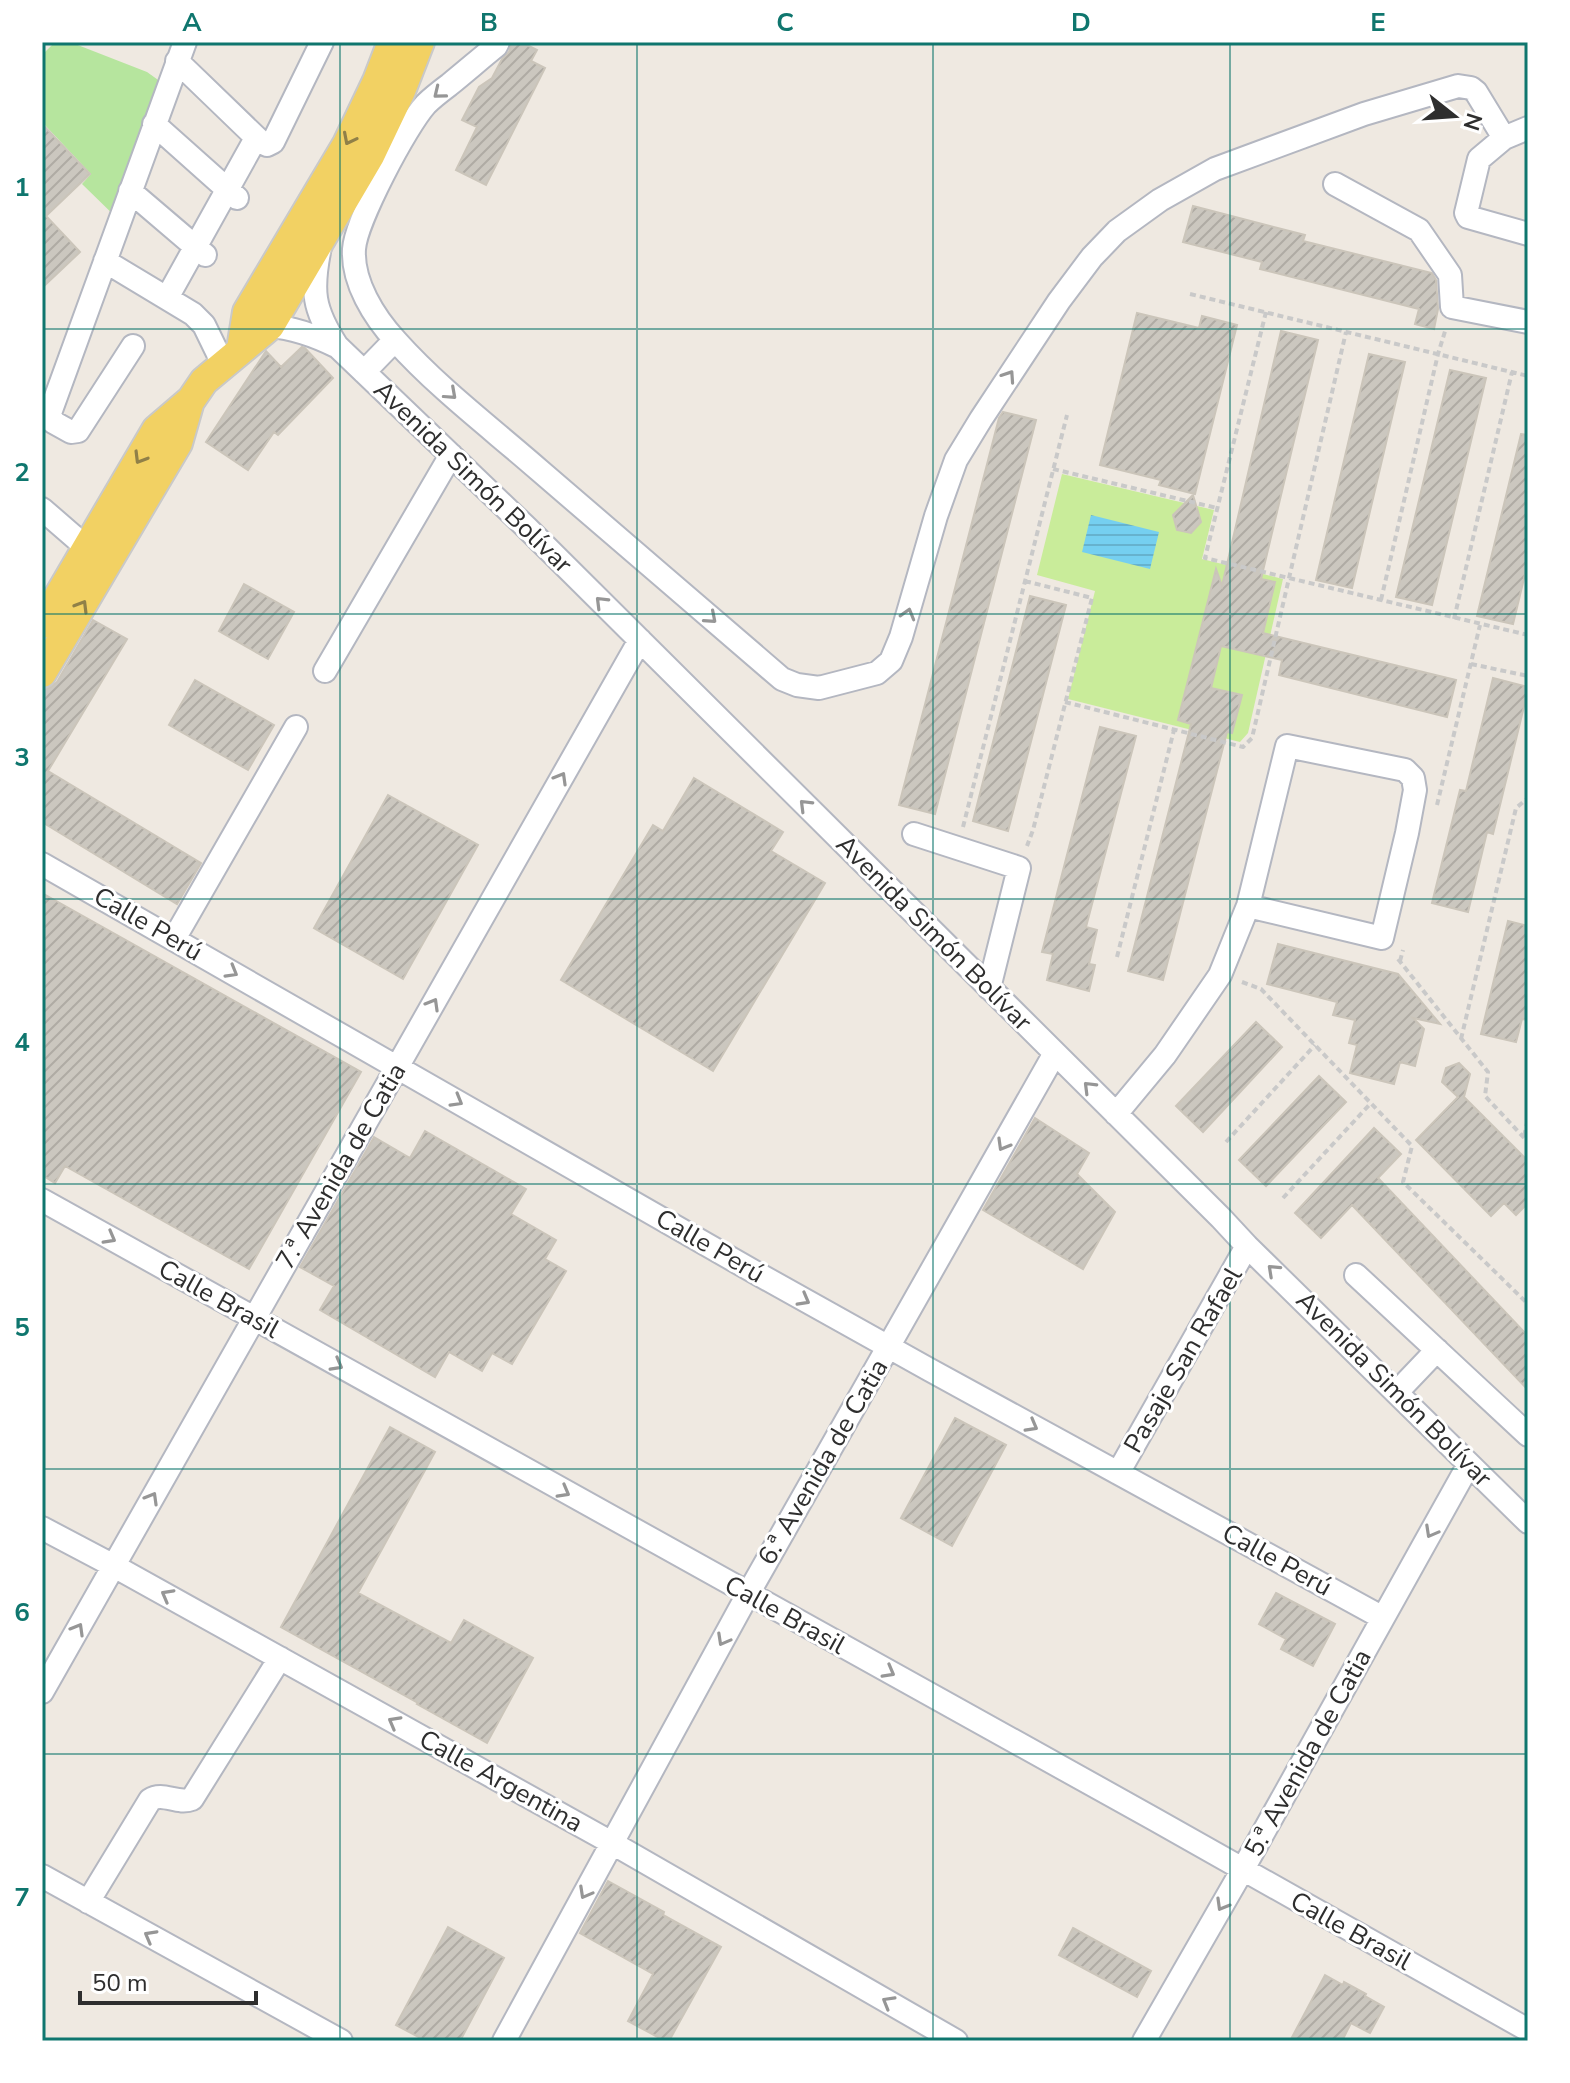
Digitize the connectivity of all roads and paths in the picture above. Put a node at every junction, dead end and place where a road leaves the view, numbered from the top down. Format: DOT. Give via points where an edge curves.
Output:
graph roads {
  1 [pos="322,42"];
  2 [pos="392,42"];
  3 [pos="420,42"];
  4 [pos="498,42"];
  5 [pos="181,51"];
  6 [pos="154,124"];
  7 [pos="1528,128"];
  8 [pos="256,138"];
  9 [pos="1504,138"];
  10 [pos="1335,184"];
  11 [pos="130,191"];
  12 [pos="234,196"];
  13 [pos="1528,234"];
  14 [pos="322,238"];
  15 [pos="201,252"];
  16 [pos="105,261"];
  17 [pos="1190,294"];
  18 [pos="167,298"];
  19 [pos="1266,312"];
  20 [pos="1528,322"];
  21 [pos="270,326"];
  22 [pos="1346,332"];
  23 [pos="395,340"];
  24 [pos="133,346"];
  25 [pos="337,346"];
  26 [pos="1438,354"];
  27 [pos="232,356"];
  28 [pos="364,372"];
  29 [pos="1512,372"];
  30 [pos="1528,376"];
  31 [pos="191,400"];
  32 [pos="1067,415"];
  33 [pos="451,455"];
  34 [pos="1053,469"];
  35 [pos="1217,508"];
  36 [pos="42,509"];
  37 [pos="87,548"];
  38 [pos="1288,578"];
  39 [pos="1025,581"];
  40 [pos="1381,601"];
  41 [pos="1454,619"];
  42 [pos="42,624"];
  43 [pos="1480,625"];
  44 [pos="1528,635"];
  45 [pos="640,640"];
  46 [pos="1471,664"];
  47 [pos="325,671"];
  48 [pos="42,673"];
  49 [pos="1528,676"];
  50 [pos="1065,702"];
  51 [pos="296,727"];
  52 [pos="1174,730"];
  53 [pos="1528,798"];
  54 [pos="1436,812"];
  55 [pos="914,834"];
  56 [pos="957,847"];
  57 [pos="42,864"];
  58 [pos="1019,868"];
  59 [pos="1248,906"];
  60 [pos="1382,938"];
  61 [pos="174,939"];
  62 [pos="1404,946"];
  63 [pos="1117,957"];
  64 [pos="1400,961"];
  65 [pos="1220,975"];
  66 [pos="989,988"];
  67 [pos="1461,1039"];
  68 [pos="1315,1045"];
  69 [pos="1055,1053"];
  70 [pos="398,1067"];
  71 [pos="1371,1103"];
  72 [pos="1116,1114"];
  73 [pos="1528,1119"];
  74 [pos="1526,1140"];
  75 [pos="1226,1142"];
  76 [pos="1283,1198"];
  77 [pos="42,1200"];
  78 [pos="1247,1246"];
  79 [pos="1356,1275"];
  80 [pos="1528,1304"];
  81 [pos="254,1319"];
  82 [pos="888,1347"];
  83 [pos="1437,1350"];
  84 [pos="1397,1392"];
  85 [pos="1528,1435"];
  86 [pos="1469,1464"];
  87 [pos="1118,1473"];
  88 [pos="1528,1522"];
  89 [pos="42,1528"];
  90 [pos="114,1566"];
  91 [pos="748,1594"];
  92 [pos="1383,1618"];
  93 [pos="280,1658"];
  94 [pos="42,1692"];
  95 [pos="612,1843"];
  96 [pos="1243,1869"];
  97 [pos="42,1876"];
  98 [pos="88,1902"];
  99 [pos="1528,2030"];
  100 [pos="341,2041"];
  101 [pos="504,2041"];
  102 [pos="956,2041"];
  103 [pos="1144,2041"];
  1 -- 8 [label="street" via="273,142 267,145"];
  2 -- 27 [label="main road, one-way" via="347,144 247,312"];
  3 -- 14 [label="main road" via="370,156"];
  4 -- 23 [label="street, one-way" via="427,102 412,122 359,228 354,247 361,286"];
  5 -- 6 [label="street"];
  5 -- 8 [label="street"];
  6 -- 11 [label="street"];
  6 -- 12 [label="street"];
  7 -- 9 [label="street"];
  8 -- 12 [label="street"];
  9 -- 13 [label="street" via="1479,159 1466,216"];
  23 -- 9 [label="street, one-way" via="446,390 782,679 819,688 877,673 891,661 956,460 1059,301 1117,231 1215,169 1458,86 1476,92"];
  10 -- 20 [label="street" via="1419,230 1450,275 1452,307"];
  11 -- 15 [label="street"];
  11 -- 16 [label="street"];
  12 -- 15 [label="street"];
  14 -- 21 [label="main road"];
  14 -- 25 [label="street, Avenida Simón Bolívar" via="316,303"];
  15 -- 18 [label="street"];
  16 -- 18 [label="street"];
  16 -- 24 [label="street" via="50,413 53,422 78,431"];
  17 -- 19 [label="path"];
  18 -- 27 [label="street" via="193,314"];
  19 -- 22 [label="path"];
  19 -- 35 [label="path"];
  21 -- 25 [label="street, Avenida Simón Bolívar"];
  21 -- 27 [label="main road"];
  22 -- 26 [label="path"];
  22 -- 38 [label="path"];
  23 -- 28 [label="street"];
  25 -- 28 [label="street, Avenida Simón Bolívar"];
  26 -- 29 [label="path"];
  26 -- 40 [label="path"];
  27 -- 31 [label="main road"];
  28 -- 33 [label="street, Avenida Simón Bolívar"];
  29 -- 30 [label="path"];
  29 -- 41 [label="path"];
  31 -- 37 [label="main road, one-way" via="156,430"];
  48 -- 31 [label="main road, one-way" via="178,443"];
  32 -- 34 [label="path"];
  45 -- 33 [label="street, Avenida Simón Bolívar, one-way"];
  33 -- 47 [label="street"];
  34 -- 35 [label="path"];
  34 -- 39 [label="path"];
  35 -- 38 [label="path" via="1205,558"];
  36 -- 37 [label="street"];
  37 -- 42 [label="main road"];
  38 -- 40 [label="path"];
  38 -- 52 [label="path" via="1252,738 1243,747"];
  39 -- 50 [label="path" via="1092,598"];
  39 -- 56 [label="path"];
  40 -- 41 [label="path"];
  41 -- 43 [label="path"];
  43 -- 44 [label="path"];
  43 -- 46 [label="path"];
  66 -- 45 [label="street, Avenida Simón Bolívar, one-way"];
  70 -- 45 [label="street, 7.ª Avenida de Catia, one-way"];
  46 -- 49 [label="path"];
  46 -- 54 [label="path"];
  50 -- 52 [label="path"];
  50 -- 58 [label="path"];
  51 -- 61 [label="street"];
  52 -- 63 [label="path"];
  53 -- 67 [label="path" via="1516,808"];
  55 -- 56 [label="street"];
  56 -- 58 [label="street"];
  57 -- 61 [label="street, Calle Perú"];
  58 -- 66 [label="street"];
  59 -- 60 [label="street"];
  59 -- 60 [label="street" via="1287,746 1405,770 1415,790"];
  59 -- 65 [label="street"];
  60 -- 64 [label="path"];
  61 -- 70 [label="street, Calle Perú, one-way"];
  62 -- 64 [label="path"];
  64 -- 67 [label="path"];
  65 -- 68 [label="path" via="1261,989"];
  65 -- 72 [label="street"];
  66 -- 69 [label="street, Avenida Simón Bolívar"];
  67 -- 74 [label="path" via="1488,1072 1485,1096"];
  68 -- 71 [label="path"];
  68 -- 75 [label="path"];
  72 -- 69 [label="street, Avenida Simón Bolívar, one-way"];
  69 -- 82 [label="street, 6.ª Avenida de Catia, one-way"];
  70 -- 81 [label="street, 7.ª Avenida de Catia"];
  70 -- 82 [label="street, Calle Perú, one-way"];
  71 -- 76 [label="path"];
  71 -- 80 [label="path" via="1412,1146 1403,1182"];
  72 -- 78 [label="street, Avenida Simón Bolívar"];
  73 -- 74 [label="path"];
  77 -- 81 [label="street, Calle Brasil, one-way"];
  84 -- 78 [label="street, Avenida Simón Bolívar, one-way"];
  78 -- 87 [label="street, Pasaje San Rafael"];
  79 -- 83 [label="street"];
  90 -- 81 [label="street, 7.ª Avenida de Catia, one-way"];
  81 -- 91 [label="street, Calle Brasil, one-way"];
  82 -- 87 [label="street, Calle Perú, one-way"];
  82 -- 91 [label="street, 6.ª Avenida de Catia"];
  83 -- 84 [label="street"];
  83 -- 85 [label="street"];
  84 -- 86 [label="street, Avenida Simón Bolívar"];
  86 -- 88 [label="street, Avenida Simón Bolívar"];
  86 -- 92 [label="street, 5.ª Avenida de Catia, one-way"];
  87 -- 92 [label="street, Calle Perú"];
  89 -- 90 [label="street, Calle Argentina"];
  93 -- 90 [label="street, Calle Argentina, one-way"];
  94 -- 90 [label="street, 7.ª Avenida de Catia, one-way"];
  91 -- 95 [label="street, 6.ª Avenida de Catia, one-way"];
  91 -- 96 [label="street, Calle Brasil, one-way"];
  92 -- 96 [label="street, 5.ª Avenida de Catia"];
  95 -- 93 [label="street, Calle Argentina, one-way"];
  93 -- 98 [label="street" via="192,1799 150,1800"];
  95 -- 101 [label="street, 6.ª Avenida de Catia, one-way"];
  102 -- 95 [label="street, Calle Argentina, one-way"];
  96 -- 99 [label="street, Calle Brasil"];
  96 -- 103 [label="street, 5.ª Avenida de Catia, one-way"];
  97 -- 98 [label="street"];
  100 -- 98 [label="street, one-way"];
}
